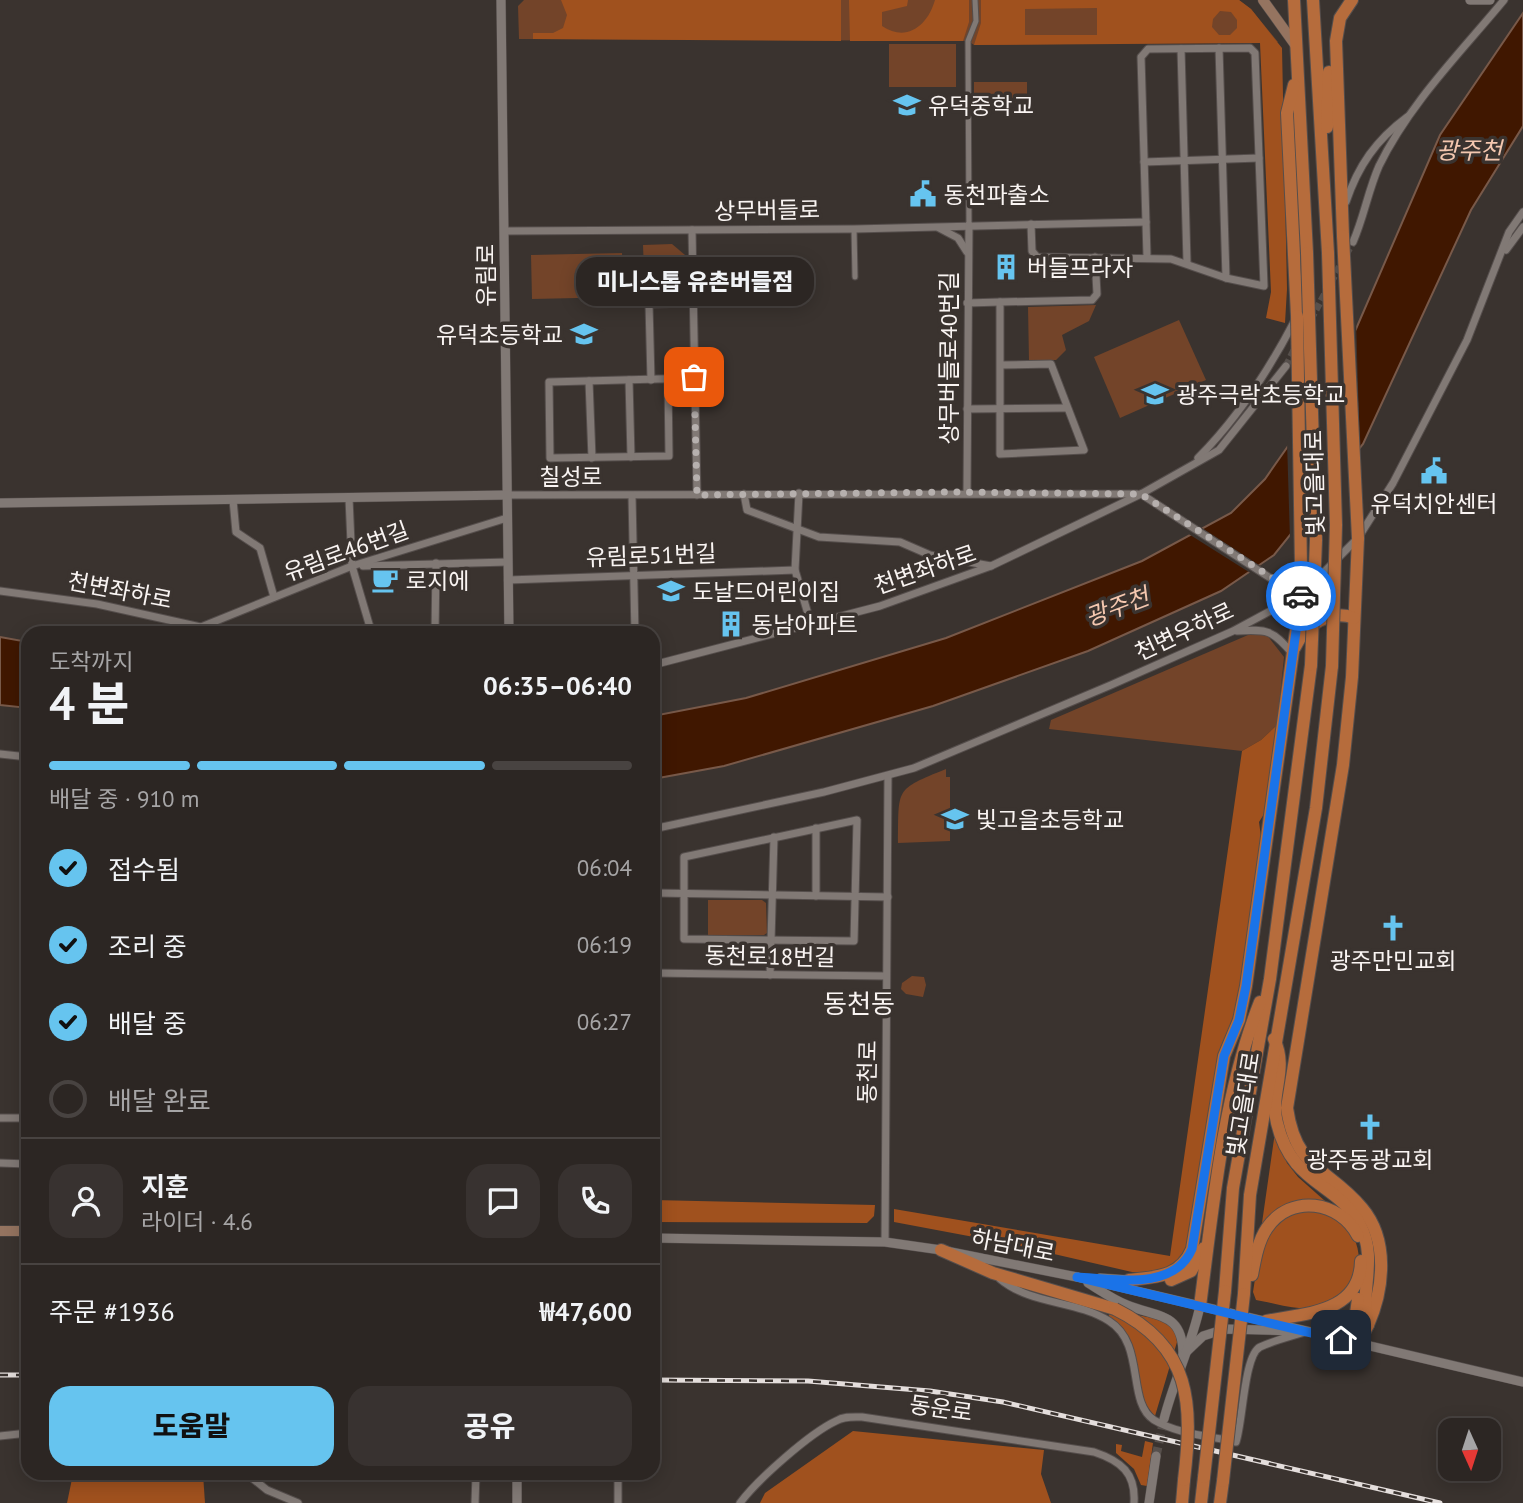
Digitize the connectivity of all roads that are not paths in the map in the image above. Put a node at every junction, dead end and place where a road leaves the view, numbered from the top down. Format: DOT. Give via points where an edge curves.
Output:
graph roads {
  1 [pos="495,0"];
  2 [pos="510,0"];
  3 [pos="975,0"];
  4 [pos="1263,0"];
  5 [pos="1294,0"];
  6 [pos="1313,0"];
  7 [pos="1345,0"];
  8 [pos="1352,0"];
  9 [pos="1471,0"];
  10 [pos="1497,1"];
  11 [pos="501,4"];
  12 [pos="1296,46"];
  13 [pos="1181,48"];
  14 [pos="1219,48"];
  15 [pos="1297,75"];
  16 [pos="1413,113"];
  17 [pos="1259,158"];
  18 [pos="1323,158"];
  19 [pos="1222,160"];
  20 [pos="1184,161"];
  21 [pos="1144,162"];
  22 [pos="1343,209"];
  23 [pos="1523,212"];
  24 [pos="1146,222"];
  25 [pos="1031,224"];
  26 [pos="969,225"];
  27 [pos="935,226"];
  28 [pos="1523,228"];
  29 [pos="855,229"];
  30 [pos="504,230"];
  31 [pos="692,230"];
  32 [pos="1348,239"];
  33 [pos="967,253"];
  34 [pos="1147,256"];
  35 [pos="1095,257"];
  36 [pos="1500,260"];
  37 [pos="1187,262"];
  38 [pos="855,276"];
  39 [pos="1226,278"];
  40 [pos="1000,302"];
  41 [pos="694,303"];
  42 [pos="967,303"];
  43 [pos="1297,316"];
  44 [pos="1001,365"];
  45 [pos="1286,366"];
  46 [pos="694,377"];
  47 [pos="668,379"];
  48 [pos="629,380"];
  49 [pos="651,380"];
  50 [pos="589,381"];
  51 [pos="1066,408"];
  52 [pos="967,409"];
  53 [pos="1001,410"];
  54 [pos="592,457"];
  55 [pos="631,457"];
  56 [pos="1192,464"];
  57 [pos="967,492"];
  58 [pos="799,493"];
  59 [pos="1141,494"];
  60 [pos="507,495"];
  61 [pos="697,495"];
  62 [pos="744,495"];
  63 [pos="632,496"];
  64 [pos="349,498"];
  65 [pos="233,500"];
  66 [pos="0,503"];
  67 [pos="507,518"];
  68 [pos="797,531"];
  69 [pos="1358,538"];
  70 [pos="508,562"];
  71 [pos="436,564"];
  72 [pos="352,566"];
  73 [pos="992,566"];
  74 [pos="796,570"];
  75 [pos="634,575"];
  76 [pos="508,580"];
  77 [pos="0,591"];
  78 [pos="1301,595"];
  79 [pos="274,597"];
  80 [pos="1354,618"];
  81 [pos="811,624"];
  82 [pos="196,626"];
  83 [pos="203,626"];
  84 [pos="370,626"];
  85 [pos="435,626"];
  86 [pos="509,626"];
  87 [pos="635,626"];
  88 [pos="1233,631"];
  89 [pos="1292,653"];
  90 [pos="660,663"];
  91 [pos="0,754"];
  92 [pos="21,756"];
  93 [pos="888,776"];
  94 [pos="660,826"];
  95 [pos="816,828"];
  96 [pos="774,837"];
  97 [pos="660,893"];
  98 [pos="683,893"];
  99 [pos="773,896"];
  100 [pos="816,896"];
  101 [pos="857,897"];
  102 [pos="888,897"];
  103 [pos="771,939"];
  104 [pos="660,974"];
  105 [pos="770,975"];
  106 [pos="886,976"];
  107 [pos="1270,979"];
  108 [pos="1274,1039"];
  109 [pos="0,1118"];
  110 [pos="21,1118"];
  111 [pos="0,1164"];
  112 [pos="21,1164"];
  113 [pos="0,1231"];
  114 [pos="21,1231"];
  115 [pos="660,1238"];
  116 [pos="1208,1241"];
  117 [pos="885,1242"];
  118 [pos="941,1250"];
  119 [pos="993,1273"];
  120 [pos="1361,1273"];
  121 [pos="1077,1277"];
  122 [pos="1129,1280"];
  123 [pos="1244,1294"];
  124 [pos="1200,1306"];
  125 [pos="1266,1321"];
  126 [pos="1368,1325"];
  127 [pos="1309,1331"];
  128 [pos="1358,1344"];
  129 [pos="1183,1355"];
  130 [pos="1523,1382"];
  131 [pos="1164,1419"];
  132 [pos="21,1434"];
  133 [pos="0,1436"];
  134 [pos="1156,1457"];
  135 [pos="254,1480"];
  136 [pos="476,1480"];
  137 [pos="517,1480"];
  138 [pos="618,1480"];
  139 [pos="298,1503"];
  140 [pos="475,1503"];
  141 [pos="517,1503"];
  142 [pos="618,1503"];
  143 [pos="740,1503"];
  144 [pos="1134,1503"];
  145 [pos="1149,1503"];
  146 [pos="1182,1503"];
  147 [pos="1201,1503"];
  148 [pos="1220,1503"];
  1 -- 11 [label="street"];
  2 -- 11 [label="street"];
  3 -- 26 [label="street" via="975,21 968,41"];
  4 -- 12 [label="main road"];
  5 -- 12 [label="highway, 빛고을대로"];
  6 -- 18 [label="highway, 빛고을대로"];
  7 -- 18 [label="highway" via="1330,40"];
  8 -- 22 [label="highway" via="1340,18 1336,41"];
  9 -- 10 [label="street"];
  10 -- 16 [label="street"];
  11 -- 30 [label="street, 유림로"];
  12 -- 15 [label="highway, 빛고을대로"];
  13 -- 14 [label="street"];
  13 -- 20 [label="street"];
  13 -- 21 [label="street" via="1148,49 1142,57"];
  14 -- 17 [label="street" via="1250,48 1255,53"];
  14 -- 19 [label="street"];
  15 -- 43 [label="highway" via="1287,113"];
  15 -- 107 [label="highway, 빛고을대로, bridge" via="1316,540 1311,665"];
  16 -- 22 [label="street" via="1381,138 1363,161"];
  16 -- 32 [label="street" via="1379,167"];
  17 -- 19 [label="street"];
  17 -- 39 [label="street" via="1264,286"];
  18 -- 108 [label="highway, 빛고을대로, bridge" via="1336,524 1332,666 1316,808"];
  19 -- 20 [label="street"];
  19 -- 39 [label="street"];
  20 -- 21 [label="street"];
  20 -- 37 [label="street"];
  21 -- 24 [label="street"];
  22 -- 32 [label="highway"];
  23 -- 36 [label="street, 천변우하로" via="1509,232"];
  24 -- 25 [label="street, 상무버들로"];
  24 -- 34 [label="street"];
  25 -- 26 [label="street, 상무버들로"];
  25 -- 35 [label="street" via="1032,251 1037,257"];
  26 -- 27 [label="street, 상무버들로"];
  26 -- 33 [label="street, 상무버들로40번길"];
  27 -- 29 [label="street, 상무버들로"];
  27 -- 33 [label="street" via="958,238"];
  28 -- 36 [label="street"];
  29 -- 31 [label="street, 상무버들로"];
  29 -- 38 [label="street"];
  30 -- 31 [label="street, 상무버들로"];
  30 -- 60 [label="street, 유림로"];
  31 -- 41 [label="street"];
  32 -- 69 [label="highway, bridge"];
  33 -- 42 [label="street, 상무버들로40번길"];
  34 -- 35 [label="street"];
  34 -- 37 [label="street"];
  35 -- 40 [label="street" via="1097,294 1092,300"];
  36 -- 69 [label="street, 천변우하로" via="1453,368 1393,483"];
  37 -- 39 [label="street"];
  40 -- 42 [label="street"];
  40 -- 44 [label="street"];
  41 -- 46 [label="street"];
  41 -- 49 [label="street" via="649,304"];
  42 -- 52 [label="street, 상무버들로40번길"];
  43 -- 56 [label="street, 천변좌하로" via="1232,421"];
  43 -- 78 [label="highway, bridge"];
  44 -- 51 [label="street" via="1051,364"];
  44 -- 53 [label="street"];
  45 -- 56 [label="street, 천변좌하로" via="1219,450"];
  46 -- 47 [label="street"];
  46 -- 61 [label="street"];
  47 -- 49 [label="street"];
  47 -- 55 [label="street" via="669,456"];
  48 -- 49 [label="street"];
  48 -- 50 [label="street"];
  48 -- 55 [label="street"];
  50 -- 54 [label="street"];
  50 -- 54 [label="street" via="550,382 550,458"];
  51 -- 53 [label="street"];
  51 -- 53 [label="street" via="1084,450 1000,453"];
  52 -- 53 [label="street"];
  52 -- 57 [label="street, 상무버들로40번길"];
  54 -- 55 [label="street"];
  56 -- 59 [label="street, 천변좌하로"];
  57 -- 58 [label="street, 칠성로"];
  57 -- 59 [label="street, 칠성로"];
  58 -- 62 [label="street, 칠성로"];
  58 -- 68 [label="street"];
  59 -- 73 [label="street, 천변좌하로"];
  59 -- 78 [label="street"];
  60 -- 63 [label="street, 칠성로"];
  60 -- 64 [label="street, 칠성로"];
  60 -- 67 [label="street, 유림로"];
  61 -- 62 [label="street, 칠성로"];
  61 -- 63 [label="street, 칠성로"];
  62 -- 68 [label="street" via="747,510"];
  63 -- 75 [label="street"];
  64 -- 65 [label="street, 칠성로"];
  64 -- 72 [label="street"];
  65 -- 66 [label="street, 칠성로"];
  65 -- 79 [label="street" via="236,532 260,548"];
  67 -- 70 [label="street, 유림로"];
  67 -- 72 [label="street, 유림로46번길"];
  68 -- 73 [label="street" via="819,537 900,542 930,555"];
  68 -- 74 [label="street"];
  69 -- 78 [label="street, 천변우하로"];
  69 -- 80 [label="highway"];
  70 -- 71 [label="street"];
  70 -- 76 [label="street, 유림로"];
  71 -- 72 [label="street"];
  71 -- 85 [label="street"];
  72 -- 79 [label="street, 유림로46번길"];
  72 -- 84 [label="street"];
  73 -- 81 [label="street, 천변좌하로" via="880,606"];
  74 -- 75 [label="street, 유림로51번길"];
  74 -- 81 [label="street"];
  75 -- 76 [label="street, 유림로51번길"];
  75 -- 87 [label="street"];
  76 -- 86 [label="street, 유림로"];
  77 -- 82 [label="street, 천변좌하로" via="97,604"];
  78 -- 88 [label="street, 천변우하로"];
  78 -- 89 [label="highway"];
  79 -- 83 [label="street, 유림로46번길"];
  80 -- 89 [label="highway" via="1327,617 1307,629"];
  80 -- 126 [label="highway" via="1343,765 1287,1108 1291,1131 1309,1163 1362,1208 1374,1227 1382,1262"];
  81 -- 90 [label="street, 천변좌하로"];
  88 -- 89 [label="street" via="1261,629 1275,634"];
  88 -- 93 [label="street, 천변우하로" via="1039,717"];
  89 -- 122 [label="highway" via="1246,986 1239,1020 1224,1056 1192,1249 1175,1272"];
  91 -- 92 [label="street"];
  93 -- 94 [label="street, 천변우하로"];
  93 -- 102 [label="street, 동천로"];
  95 -- 96 [label="street"];
  95 -- 100 [label="street"];
  95 -- 101 [label="street" via="857,820"];
  96 -- 98 [label="street" via="684,857"];
  96 -- 99 [label="street"];
  97 -- 98 [label="street"];
  98 -- 99 [label="street"];
  98 -- 103 [label="street" via="684,939"];
  99 -- 100 [label="street"];
  99 -- 103 [label="street"];
  100 -- 101 [label="street"];
  101 -- 102 [label="street"];
  101 -- 103 [label="street" via="854,941"];
  102 -- 106 [label="street, 동천로"];
  103 -- 105 [label="street"];
  104 -- 105 [label="street, 동천로18번길"];
  105 -- 106 [label="street, 동천로18번길"];
  106 -- 117 [label="street, 동천로"];
  107 -- 116 [label="highway" via="1248,1033"];
  107 -- 147 [label="highway, 빛고을대로, bridge" via="1233,1188"];
  108 -- 123 [label="highway, 빛고을대로" via="1250,1195"];
  108 -- 126 [label="highway" via="1282,1055 1276,1121 1285,1146 1303,1173 1354,1214 1366,1237 1370,1254 1363,1308"];
  109 -- 110 [label="street"];
  111 -- 112 [label="street"];
  113 -- 114 [label="main road"];
  115 -- 117 [label="street, 하남대로"];
  116 -- 122 [label="highway" via="1185,1274 1155,1282"];
  116 -- 124 [label="highway"];
  117 -- 118 [label="street, 하남대로"];
  118 -- 119 [label="highway"];
  118 -- 121 [label="street, 하남대로"];
  119 -- 127 [label="street" via="1013,1290 1111,1322 1130,1346 1143,1409 1151,1418 1168,1427 1236,1442 1251,1358 1258,1348"];
  119 -- 146 [label="highway, bridge" via="1115,1309 1142,1323 1159,1339 1187,1396 1190,1419"];
  120 -- 123 [label="highway" via="1359,1238 1347,1220 1328,1208 1294,1208 1268,1227"];
  120 -- 125 [label="highway" via="1343,1302 1318,1312"];
  120 -- 128 [label="highway" via="1355,1320"];
  121 -- 122 [label="street"];
  121 -- 124 [label="street, 하남대로"];
  121 -- 129 [label="street" via="1124,1304 1169,1319 1183,1337"];
  123 -- 148 [label="highway, 빛고을대로, bridge"];
  124 -- 125 [label="street, 하남대로"];
  124 -- 129 [label="street"];
  125 -- 127 [label="street, 하남대로"];
  126 -- 128 [label="highway"];
  127 -- 128 [label="street, 하남대로"];
  127 -- 129 [label="street" via="1225,1329 1203,1336"];
  128 -- 130 [label="street, 하남대로"];
  129 -- 131 [label="street"];
  132 -- 133 [label="street"];
  134 -- 145 [label="street"];
  135 -- 139 [label="street"];
  136 -- 140 [label="street"];
  137 -- 141 [label="street"];
  138 -- 142 [label="street"];
  143 -- 144 [label="street, 동운로" via="764,1477 829,1425 845,1417 862,1417 1104,1456 1128,1470 1134,1482"];
}
